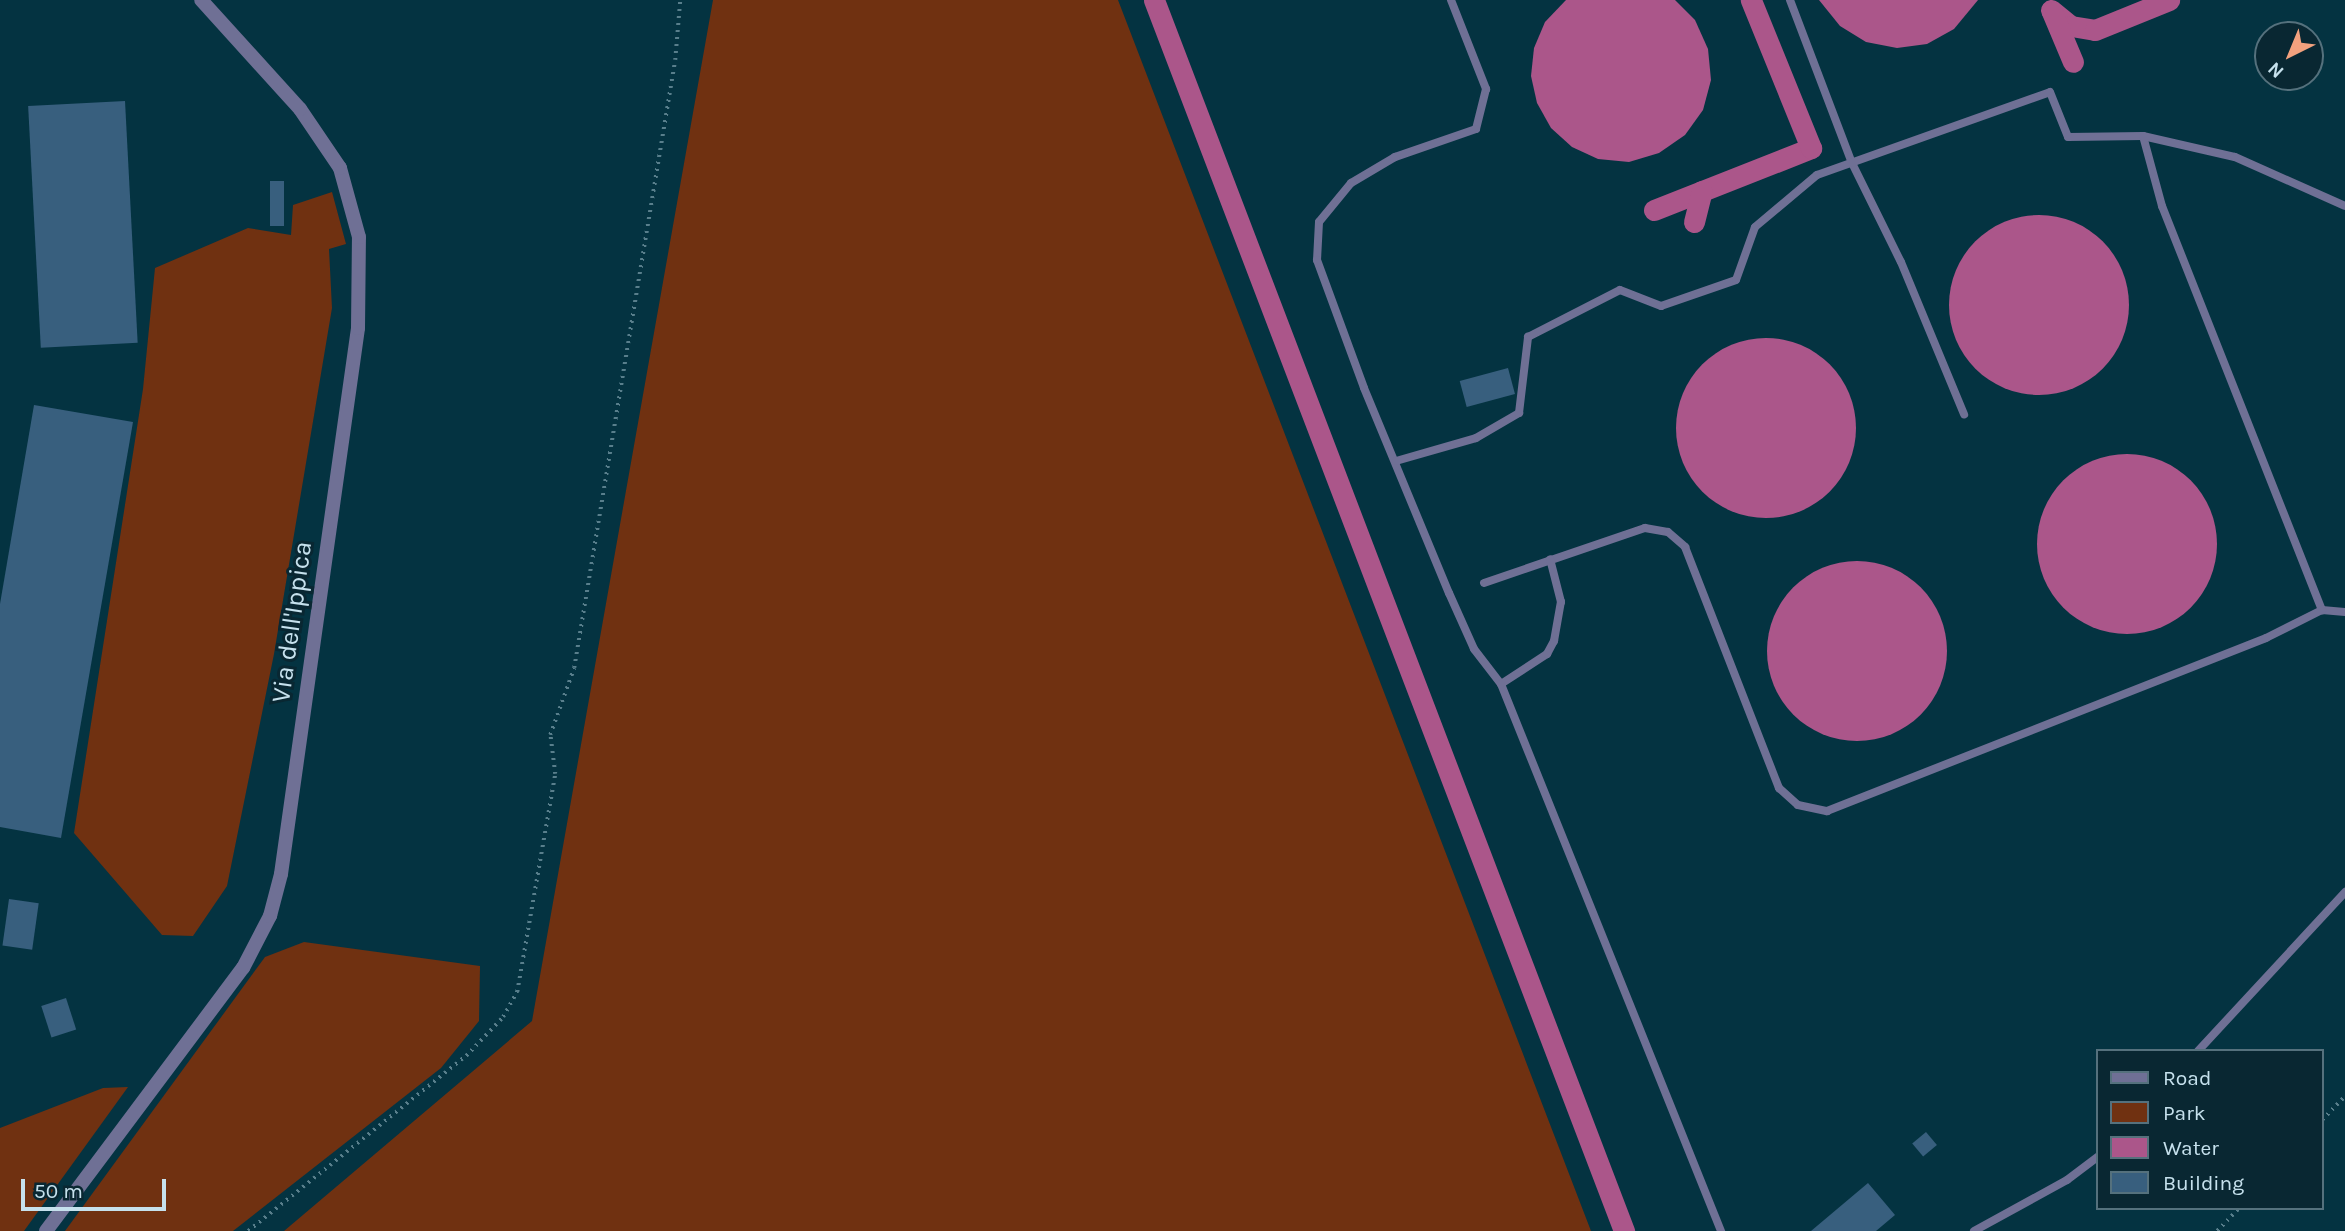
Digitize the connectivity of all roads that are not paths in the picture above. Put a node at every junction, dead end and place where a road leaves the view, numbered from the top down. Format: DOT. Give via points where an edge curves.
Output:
graph roads {
  1 [pos="201,0"];
  2 [pos="1451,0"];
  3 [pos="1790,0"];
  4 [pos="2143,136"];
  5 [pos="1852,163"];
  6 [pos="2345,206"];
  7 [pos="1965,414"];
  8 [pos="1396,461"];
  9 [pos="1550,559"];
  10 [pos="1484,583"];
  11 [pos="2322,610"];
  12 [pos="2345,611"];
  13 [pos="1501,684"];
  14 [pos="2345,892"];
  15 [pos="2200,1049"];
  16 [pos="2096,1158"];
  17 [pos="46,1231"];
  18 [pos="1721,1231"];
  19 [pos="1974,1231"];
  1 -- 17 [label="street, Via dell'Ippica" via="300,109 340,168 359,237 358,328 283,860 270,916 243,968"];
  2 -- 8 [label="lane" via="1486,89 1476,129 1395,157 1351,183 1319,222 1317,260"];
  3 -- 5 [label="lane"];
  4 -- 5 [label="lane" via="2068,136 2050,92"];
  4 -- 6 [label="lane" via="2235,157"];
  4 -- 11 [label="lane" via="2162,206"];
  5 -- 7 [label="lane" via="1901,262"];
  5 -- 8 [label="lane" via="1817,175 1755,227 1736,281 1661,306 1620,290 1528,337 1519,413 1476,438"];
  8 -- 13 [label="lane" via="1474,649"];
  9 -- 10 [label="lane"];
  9 -- 11 [label="lane" via="1644,528 1668,533 1685,547 1773,777 1798,805 1827,811 2266,638"];
  9 -- 13 [label="lane" via="1561,602 1554,641 1547,654"];
  11 -- 12 [label="lane"];
  13 -- 18 [label="lane"];
  14 -- 15 [label="lane"];
  16 -- 19 [label="lane" via="2067,1180"];
}
